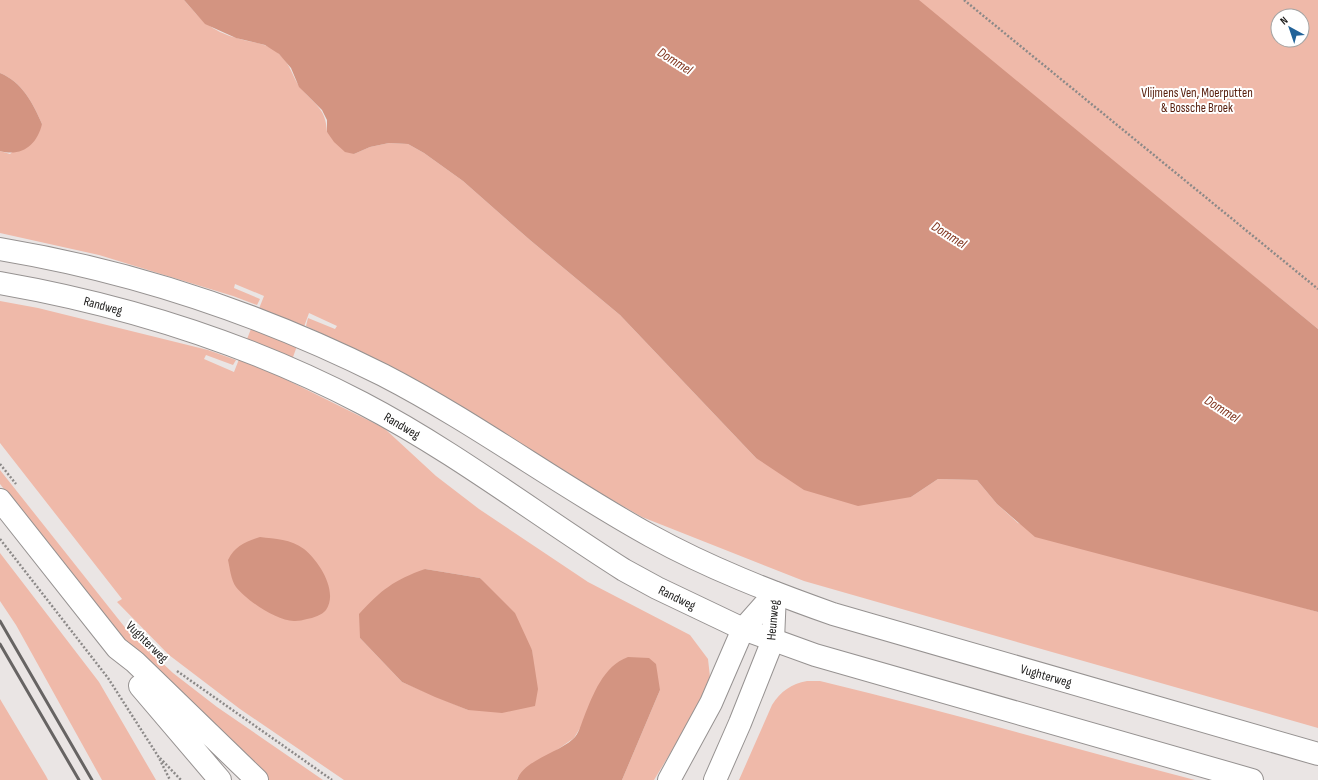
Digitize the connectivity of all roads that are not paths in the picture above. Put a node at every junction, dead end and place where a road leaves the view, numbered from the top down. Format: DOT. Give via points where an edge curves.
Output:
graph roads {
  1 [pos="0,249"];
  2 [pos="0,283"];
  3 [pos="0,500"];
  4 [pos="775,593"];
  5 [pos="743,629"];
  6 [pos="773,640"];
  7 [pos="117,648"];
  8 [pos="1318,754"];
  9 [pos="220,780"];
  10 [pos="257,780"];
  11 [pos="668,780"];
  12 [pos="715,780"];
  13 [pos="1252,780"];
  1 -- 4 [label="main road" via="92,268 235,311 318,345 384,376 451,414 652,537"];
  2 -- 5 [label="main road, Randweg" via="78,299 220,340 305,375 363,403 418,434 624,570"];
  3 -- 7 [label="main road, Vughterweg"];
  4 -- 5 [label="main road, Heunweg"];
  4 -- 6 [label="main road, Heunweg"];
  4 -- 8 [label="main road, Vughterweg" via="840,616"];
  5 -- 6 [label="main road, Randweg"];
  5 -- 11 [label="main road, Heunweg" via="711,703"];
  6 -- 12 [label="main road, Heunweg"];
  6 -- 13 [label="main road" via="958,697"];
  7 -- 9 [label="main road, Vughterweg" via="126,669"];
  7 -- 10 [label="main road, Vughterweg" via="136,662"];
}
